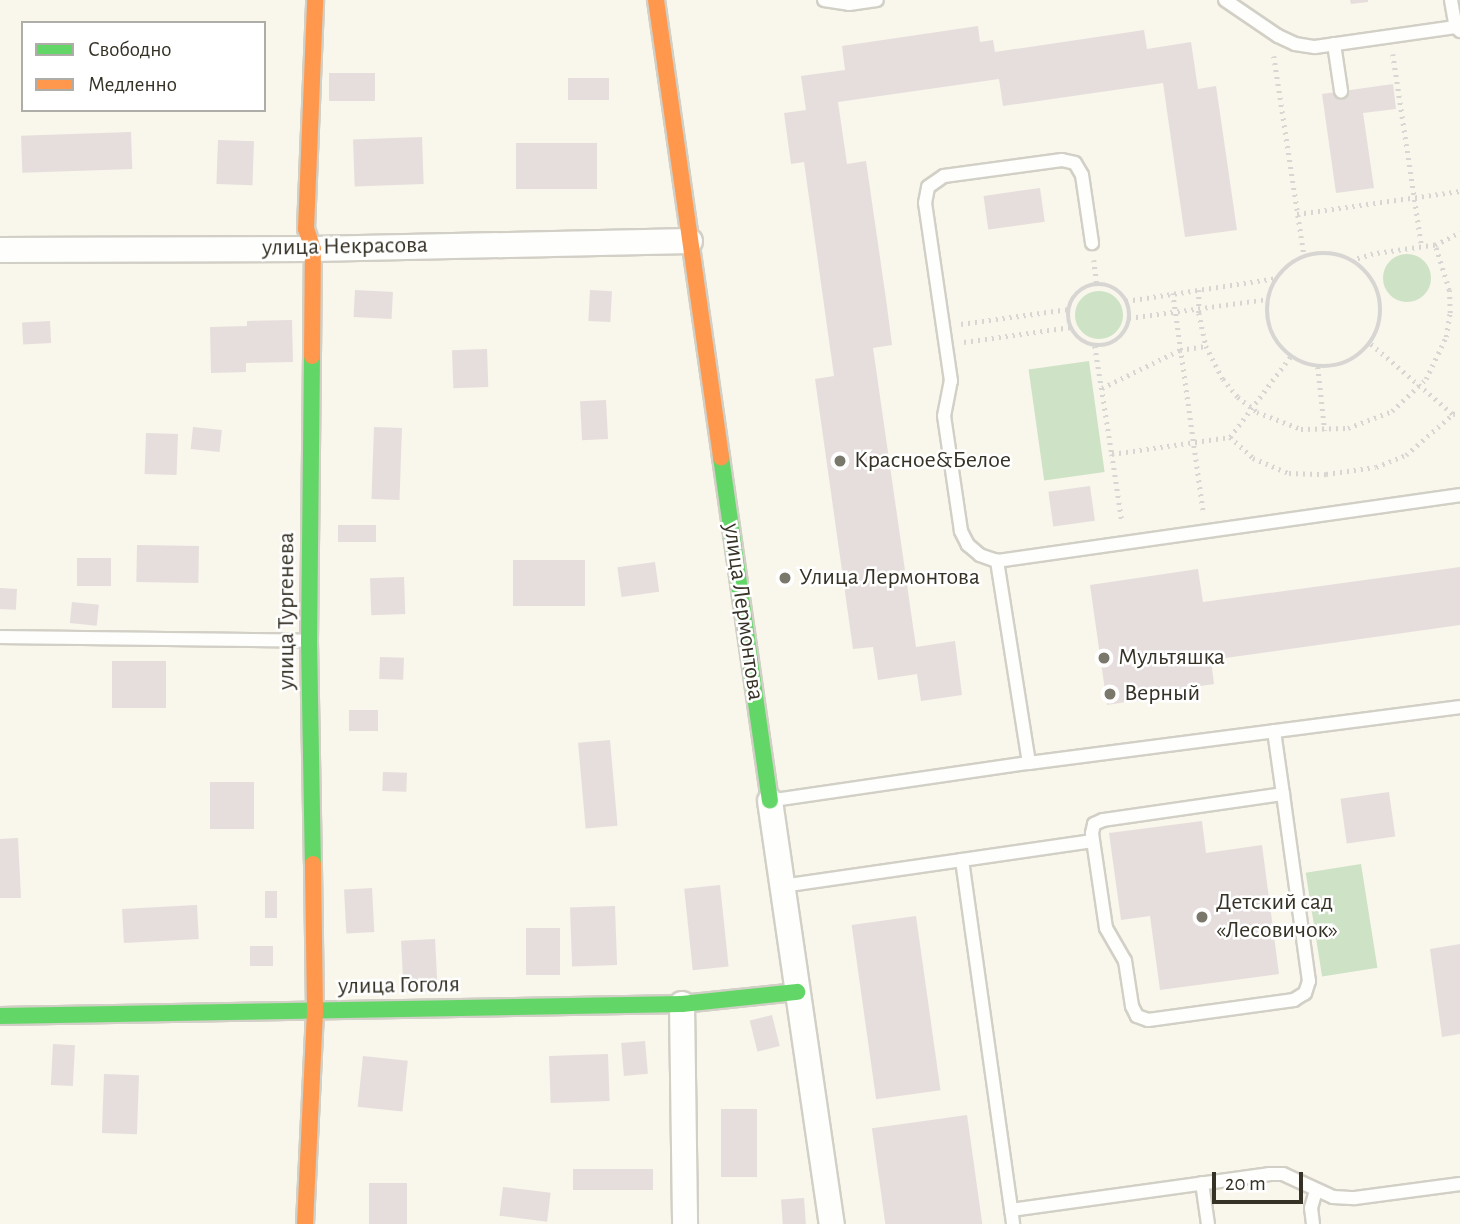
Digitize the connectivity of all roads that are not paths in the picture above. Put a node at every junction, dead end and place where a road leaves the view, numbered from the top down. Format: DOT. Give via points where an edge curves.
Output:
graph roads {
  1 [pos="316,0"];
  2 [pos="656,0"];
  3 [pos="824,0"];
  4 [pos="877,0"];
  5 [pos="1225,0"];
  6 [pos="1451,0"];
  7 [pos="1458,29"];
  8 [pos="1334,44"];
  9 [pos="1341,91"];
  10 [pos="690,241"];
  11 [pos="1092,243"];
  12 [pos="313,249"];
  13 [pos="0,250"];
  14 [pos="1460,495"];
  15 [pos="997,561"];
  16 [pos="0,637"];
  17 [pos="309,640"];
  18 [pos="1460,707"];
  19 [pos="1274,731"];
  20 [pos="1029,762"];
  21 [pos="1283,794"];
  22 [pos="770,801"];
  23 [pos="1093,841"];
  24 [pos="962,860"];
  25 [pos="782,886"];
  26 [pos="797,992"];
  27 [pos="682,1004"];
  28 [pos="315,1010"];
  29 [pos="0,1016"];
  30 [pos="1202,1183"];
  31 [pos="1460,1184"];
  32 [pos="1316,1191"];
  33 [pos="1011,1210"];
  34 [pos="305,1224"];
  35 [pos="685,1224"];
  36 [pos="832,1224"];
  37 [pos="1013,1224"];
  38 [pos="1208,1224"];
  39 [pos="1313,1224"];
  1 -- 12 [label="street, улица Тургенева" via="306,229"];
  2 -- 10 [label="street, улица Лермонтова"];
  3 -- 4 [label="lane" via="849,4"];
  5 -- 8 [label="lane" via="1295,44"];
  6 -- 7 [label="lane"];
  7 -- 8 [label="lane"];
  8 -- 9 [label="lane"];
  10 -- 12 [label="street, улица Некрасова"];
  10 -- 22 [label="street, улица Лермонтова"];
  11 -- 15 [label="lane" via="1082,175 1074,163 1062,160 944,176 928,187 925,203 951,381 944,415 961,531 968,545"];
  12 -- 13 [label="street, улица Некрасова"];
  12 -- 17 [label="street, улица Тургенева"];
  14 -- 15 [label="lane"];
  15 -- 20 [label="lane"];
  16 -- 17 [label="lane"];
  17 -- 28 [label="street, улица Тургенева"];
  18 -- 19 [label="lane"];
  19 -- 20 [label="lane"];
  19 -- 21 [label="lane"];
  20 -- 22 [label="lane"];
  21 -- 23 [label="lane" via="1103,820 1094,824"];
  21 -- 23 [label="lane" via="1309,981 1305,993 1294,1000 1148,1020 1137,1016 1125,961 1106,928"];
  22 -- 25 [label="street, улица Лермонтова"];
  23 -- 24 [label="lane"];
  24 -- 25 [label="lane"];
  24 -- 33 [label="lane"];
  25 -- 26 [label="street, улица Лермонтова"];
  26 -- 27 [label="street, улица Гоголя"];
  26 -- 36 [label="street, улица Лермонтова"];
  27 -- 28 [label="street, улица Гоголя"];
  27 -- 35 [label="street"];
  28 -- 29 [label="street, улица Гоголя"];
  28 -- 34 [label="street, улица Тургенева"];
  30 -- 32 [label="lane" via="1283,1174"];
  30 -- 33 [label="lane"];
  30 -- 38 [label="lane"];
  31 -- 32 [label="lane" via="1355,1198"];
  32 -- 39 [label="lane"];
  33 -- 37 [label="lane"];
}
